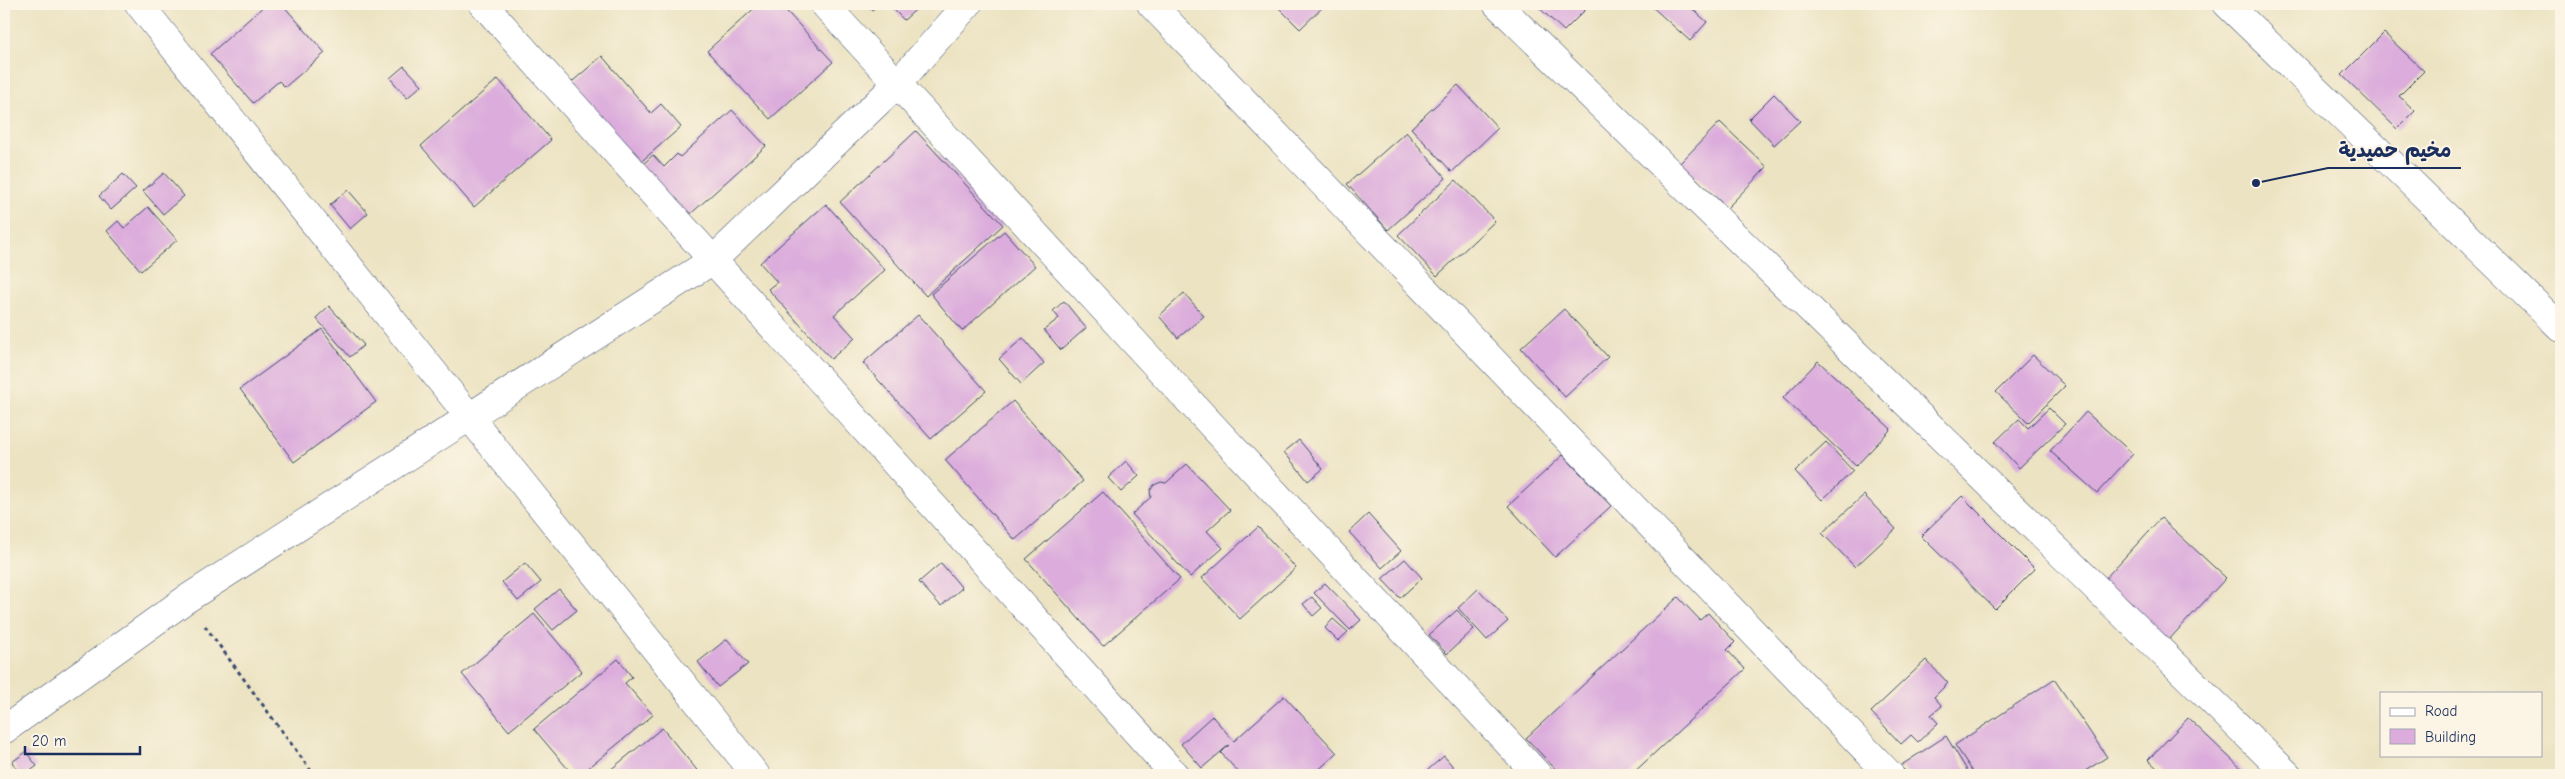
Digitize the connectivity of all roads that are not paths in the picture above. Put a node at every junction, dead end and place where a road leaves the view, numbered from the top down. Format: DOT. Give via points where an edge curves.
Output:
graph roads {
  1 [pos="139,4"];
  2 [pos="483,4"];
  3 [pos="824,4"];
  4 [pos="968,4"];
  5 [pos="1151,4"];
  6 [pos="1498,4"];
  7 [pos="2227,4"];
  8 [pos="898,83"];
  9 [pos="713,260"];
  10 [pos="2561,328"];
  11 [pos="471,417"];
  12 [pos="4,730"];
  13 [pos="756,775"];
  14 [pos="1175,775"];
  15 [pos="1538,775"];
  16 [pos="1890,775"];
  17 [pos="2288,775"];
  1 -- 11 [label="street"];
  2 -- 9 [label="street"];
  3 -- 8 [label="street"];
  4 -- 8 [label="street"];
  5 -- 16 [label="street"];
  6 -- 17 [label="street"];
  7 -- 10 [label="street"];
  8 -- 9 [label="street"];
  8 -- 15 [label="street" via="1150,360"];
  9 -- 11 [label="street"];
  9 -- 14 [label="street"];
  11 -- 12 [label="street" via="186,600"];
  11 -- 13 [label="street"];
}
